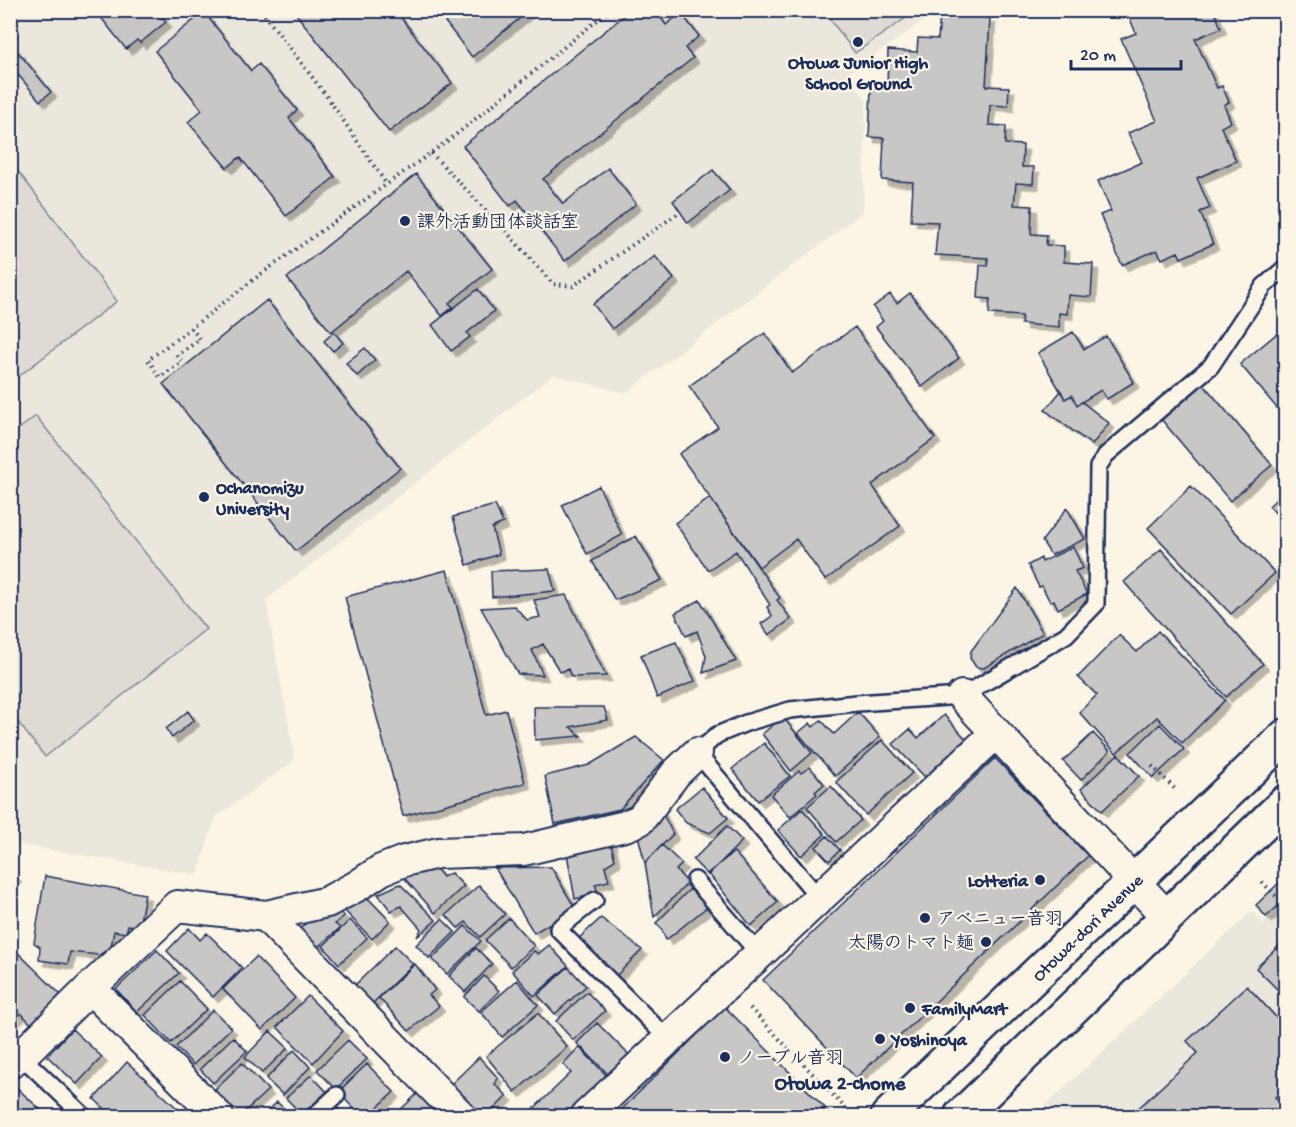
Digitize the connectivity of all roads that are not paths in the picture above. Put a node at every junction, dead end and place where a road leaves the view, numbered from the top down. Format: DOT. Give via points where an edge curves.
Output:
graph roads {
  1 [pos="1286,267"];
  2 [pos="962,696"];
  3 [pos="996,734"];
  4 [pos="1286,736"];
  5 [pos="697,753"];
  6 [pos="1286,802"];
  7 [pos="695,880"];
  8 [pos="1134,882"];
  9 [pos="820,899"];
  10 [pos="595,900"];
  11 [pos="266,916"];
  12 [pos="1167,917"];
  13 [pos="760,955"];
  14 [pos="90,988"];
  15 [pos="669,1040"];
  16 [pos="14,1057"];
  17 [pos="337,1095"];
  18 [pos="84,1116"];
  19 [pos="218,1116"];
  20 [pos="314,1116"];
  21 [pos="461,1116"];
  22 [pos="586,1116"];
  23 [pos="888,1116"];
  24 [pos="961,1116"];
  1 -- 2 [label="lane" via="1264,286 1211,366 1106,455 1098,467 1096,604 1066,635"];
  2 -- 3 [label="street"];
  2 -- 5 [label="lane" via="790,710 717,735"];
  3 -- 8 [label="street"];
  3 -- 9 [label="street"];
  4 -- 8 [label="main road, Otowa-dori Avenue"];
  5 -- 9 [label="lane"];
  5 -- 11 [label="street" via="676,773 640,820 625,826 524,850 438,853 404,861 327,902"];
  6 -- 12 [label="main road"];
  7 -- 13 [label="lane"];
  8 -- 12 [label="street"];
  8 -- 23 [label="main road, Otowa-dori Avenue"];
  9 -- 13 [label="street"];
  10 -- 15 [label="lane" via="558,929"];
  11 -- 14 [label="street" via="177,906"];
  11 -- 21 [label="street"];
  12 -- 24 [label="main road"];
  13 -- 15 [label="street"];
  14 -- 16 [label="street"];
  14 -- 19 [label="street"];
  15 -- 22 [label="street"];
  16 -- 18 [label="lane"];
  17 -- 20 [label="lane"];
}
